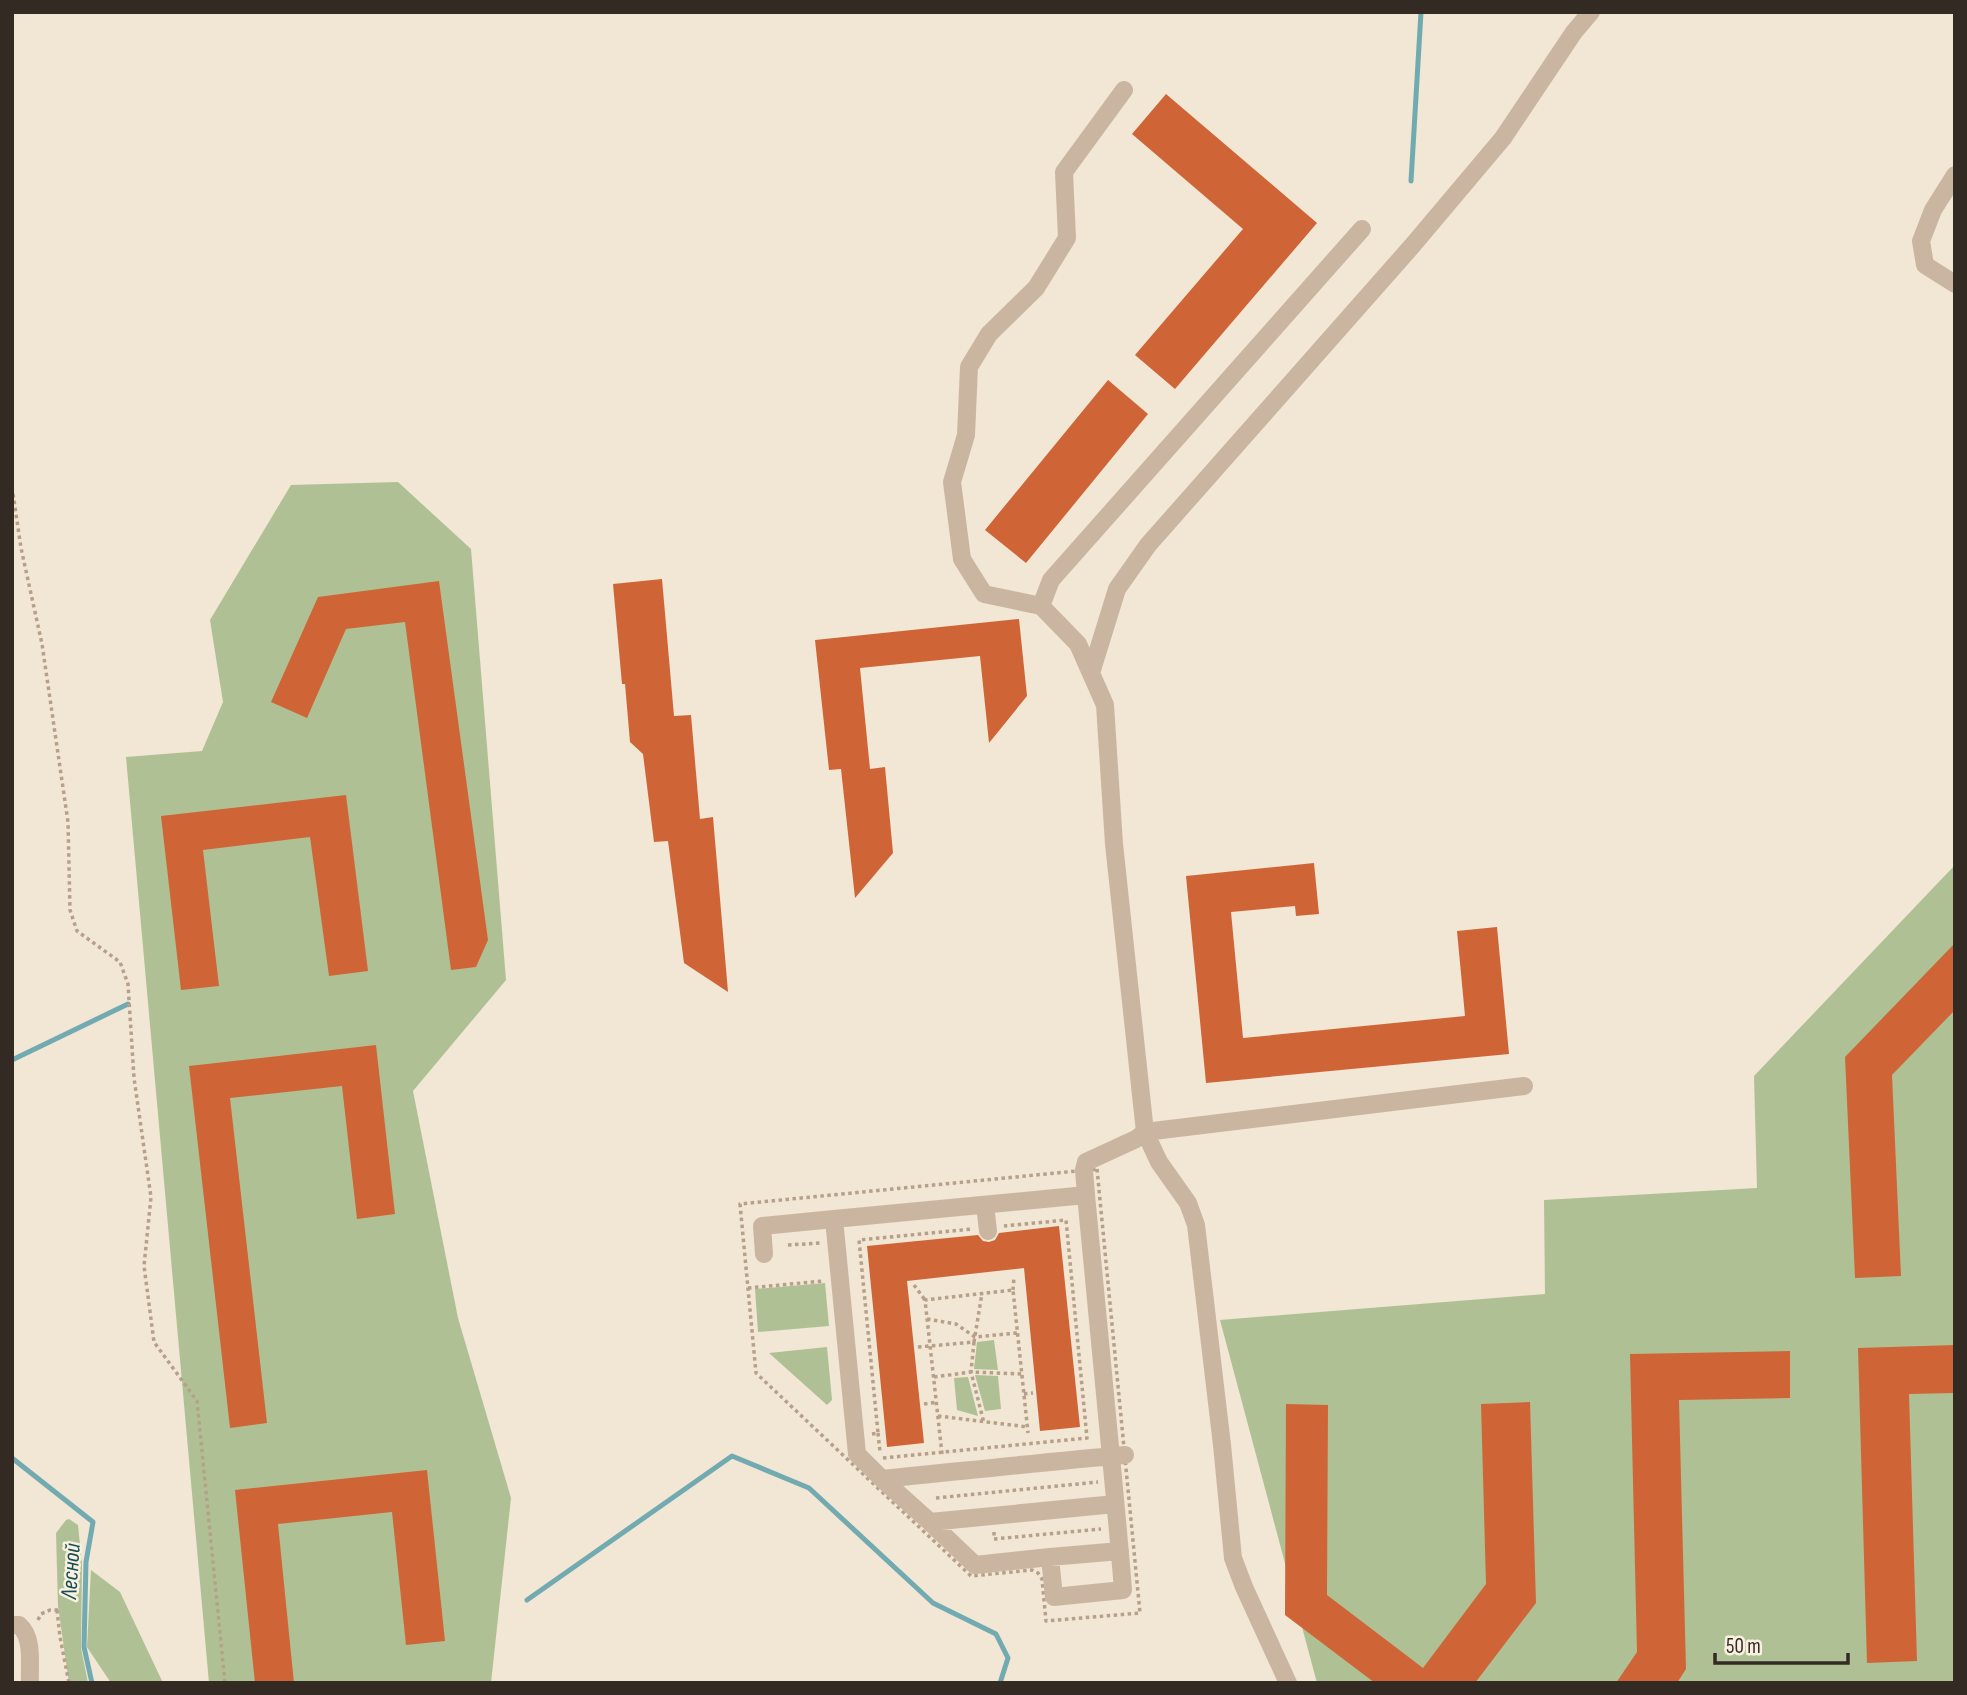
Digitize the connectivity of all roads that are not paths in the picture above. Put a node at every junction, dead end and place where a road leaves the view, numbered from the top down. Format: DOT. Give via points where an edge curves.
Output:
graph roads {
  1 [pos="1591,12"];
  2 [pos="1124,90"];
  3 [pos="1955,174"];
  4 [pos="1362,229"];
  5 [pos="1955,284"];
  6 [pos="1041,606"];
  7 [pos="1091,673"];
  8 [pos="1524,1086"];
  9 [pos="1145,1132"];
  10 [pos="1086,1195"];
  11 [pos="985,1205"];
  12 [pos="834,1219"];
  13 [pos="988,1229"];
  14 [pos="764,1254"];
  15 [pos="1118,1455"];
  16 [pos="882,1479"];
  17 [pos="1115,1504"];
  18 [pos="930,1522"];
  19 [pos="1120,1551"];
  20 [pos="1050,1557"];
  21 [pos="25,1627"];
  22 [pos="30,1683"];
  23 [pos="1288,1683"];
  1 -- 7 [label="lane" via="1503,138 1148,545 1117,589"];
  2 -- 6 [label="lane" via="1064,172 1067,239 1037,288 989,334 969,367 966,435 952,482 962,559 984,594"];
  3 -- 5 [label="lane" via="1921,241 1926,265"];
  4 -- 6 [label="lane" via="1051,580"];
  6 -- 7 [label="lane" via="1078,644"];
  7 -- 9 [label="lane" via="1105,705 1114,845"];
  8 -- 9 [label="lane"];
  9 -- 10 [label="lane" via="1086,1162 1091,1169"];
  9 -- 23 [label="lane" via="1159,1162 1188,1203 1196,1225 1233,1558"];
  10 -- 11 [label="lane"];
  10 -- 15 [label="lane"];
  11 -- 12 [label="lane"];
  11 -- 13 [label="lane"];
  12 -- 14 [label="lane" via="762,1226"];
  12 -- 16 [label="lane" via="857,1454"];
  15 -- 16 [label="lane"];
  15 -- 17 [label="lane"];
  16 -- 18 [label="lane"];
  17 -- 18 [label="lane"];
  17 -- 19 [label="lane"];
  18 -- 20 [label="lane" via="975,1565"];
  19 -- 20 [label="lane"];
  19 -- 20 [label="lane" via="1123,1590 1054,1597"];
  21 -- 22 [label="lane"];
}
